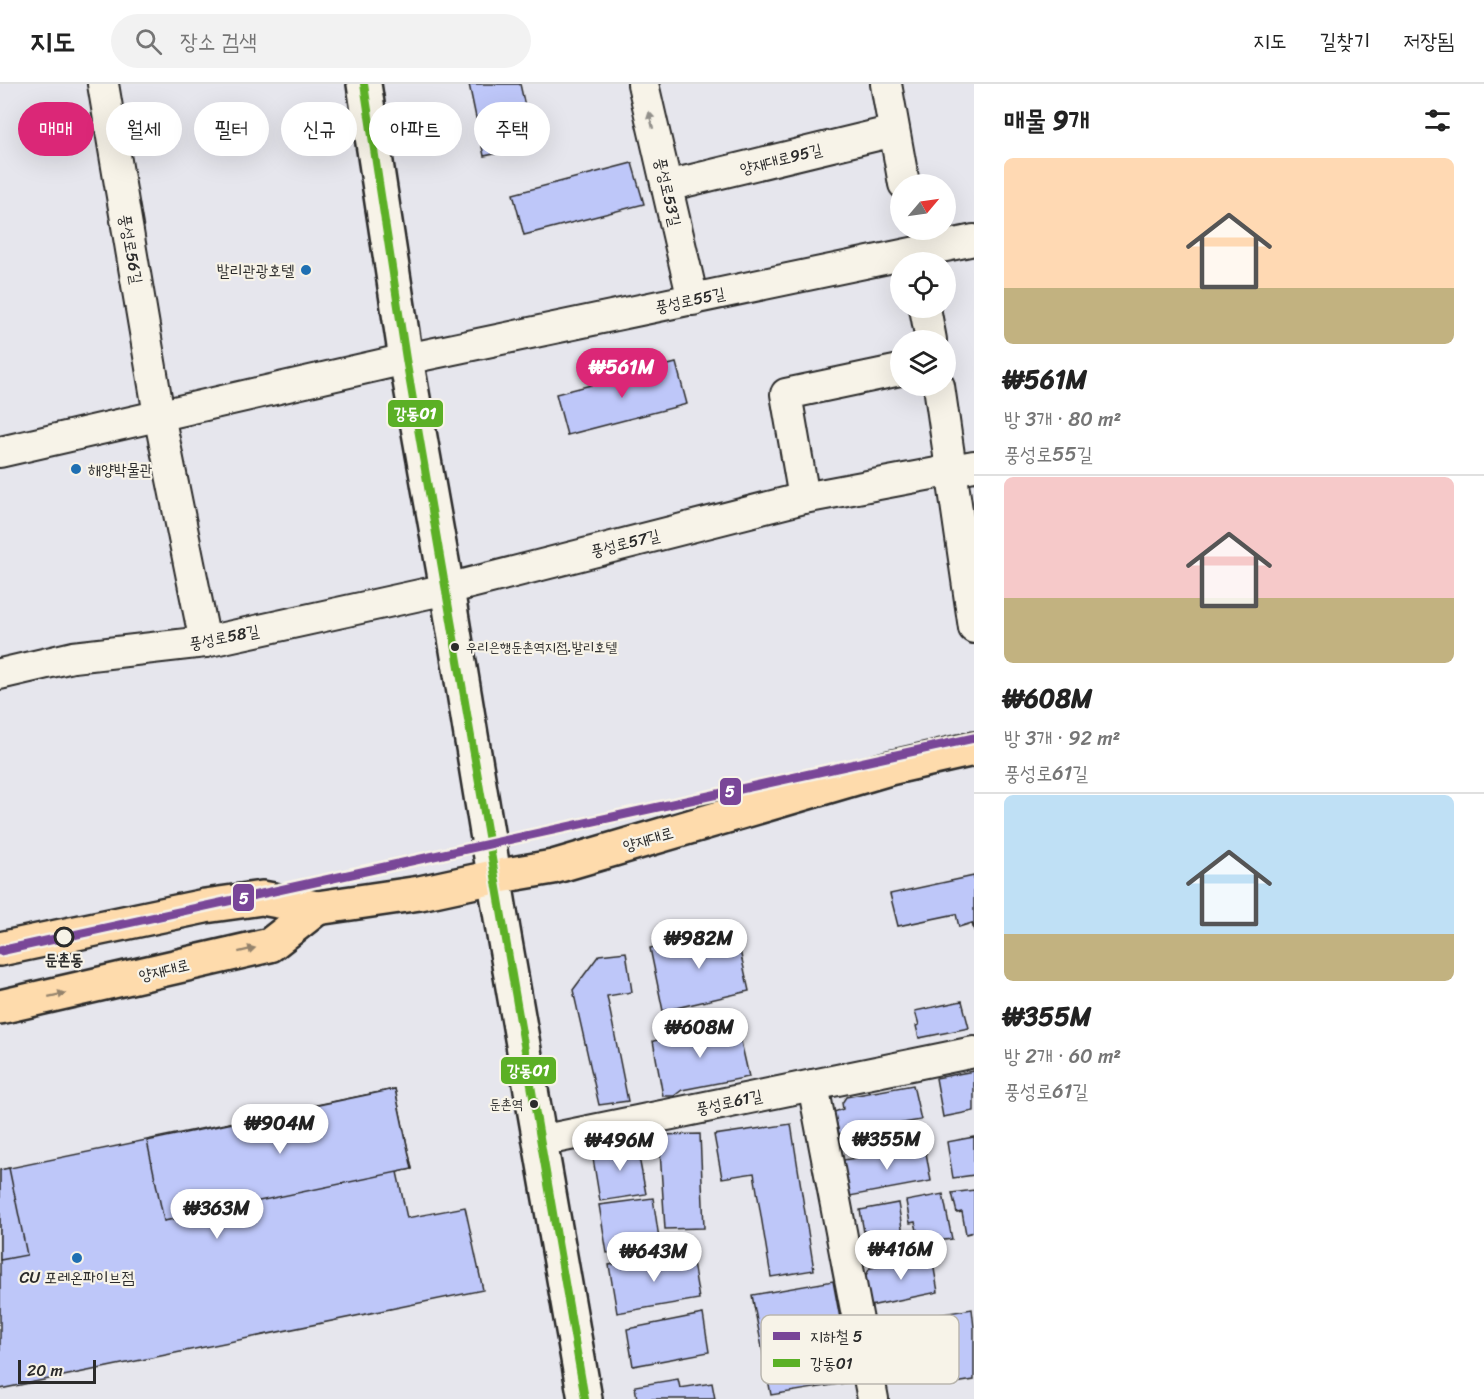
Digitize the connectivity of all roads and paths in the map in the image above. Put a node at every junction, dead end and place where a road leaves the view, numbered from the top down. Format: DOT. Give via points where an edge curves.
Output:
graph roads {
  1 [pos="103,84"];
  2 [pos="364,84"];
  3 [pos="643,84"];
  4 [pos="886,84"];
  5 [pos="894,131"];
  6 [pos="902,174"];
  7 [pos="667,186"];
  8 [pos="974,240"];
  9 [pos="915,248"];
  10 [pos="693,300"];
  11 [pos="406,359"];
  12 [pos="890,371"];
  13 [pos="942,396"];
  14 [pos="159,415"];
  15 [pos="0,452"];
  16 [pos="963,469"];
  17 [pos="804,498"];
  18 [pos="447,589"];
  19 [pos="974,628"];
  20 [pos="205,642"];
  21 [pos="0,674"];
  22 [pos="974,749"];
  23 [pos="494,877"];
  24 [pos="317,908"];
  25 [pos="0,949"];
  26 [pos="0,1007"];
  27 [pos="974,1052"];
  28 [pos="813,1085"];
  29 [pos="540,1141"];
  30 [pos="857,1315"];
  31 [pos="870,1384"];
  32 [pos="585,1399"];
  33 [pos="873,1399"];
  1 -- 14 [label="street, 풍성로56길"];
  2 -- 11 [label="street"];
  7 -- 3 [label="street, 풍성로53길, one-way"];
  4 -- 5 [label="street"];
  5 -- 6 [label="street"];
  5 -- 7 [label="street, 양재대로95길"];
  7 -- 10 [label="street, 풍성로53길"];
  8 -- 9 [label="street, 풍성로55길"];
  9 -- 10 [label="street, 풍성로55길"];
  10 -- 11 [label="street, 풍성로55길"];
  11 -- 14 [label="street"];
  11 -- 18 [label="street"];
  12 -- 17 [label="street" via="786,394"];
  13 -- 16 [label="street"];
  14 -- 15 [label="street"];
  14 -- 20 [label="street, 풍성로56길"];
  16 -- 17 [label="street, 풍성로57길"];
  16 -- 19 [label="street"];
  17 -- 18 [label="street, 풍성로57길"];
  18 -- 20 [label="street, 풍성로58길"];
  18 -- 23 [label="street"];
  20 -- 21 [label="street, 풍성로58길" via="73,657"];
  22 -- 23 [label="main road, 양재대로" via="890,768 553,867"];
  23 -- 24 [label="main road, 양재대로"];
  23 -- 29 [label="street"];
  24 -- 25 [label="main road, 양재대로" via="262,898"];
  26 -- 24 [label="main road, 양재대로, one-way" via="270,945"];
  27 -- 28 [label="street, 풍성로61길"];
  28 -- 29 [label="street, 풍성로61길"];
  28 -- 30 [label="street"];
  29 -- 32 [label="street"];
  31 -- 33 [label="street"];
}
